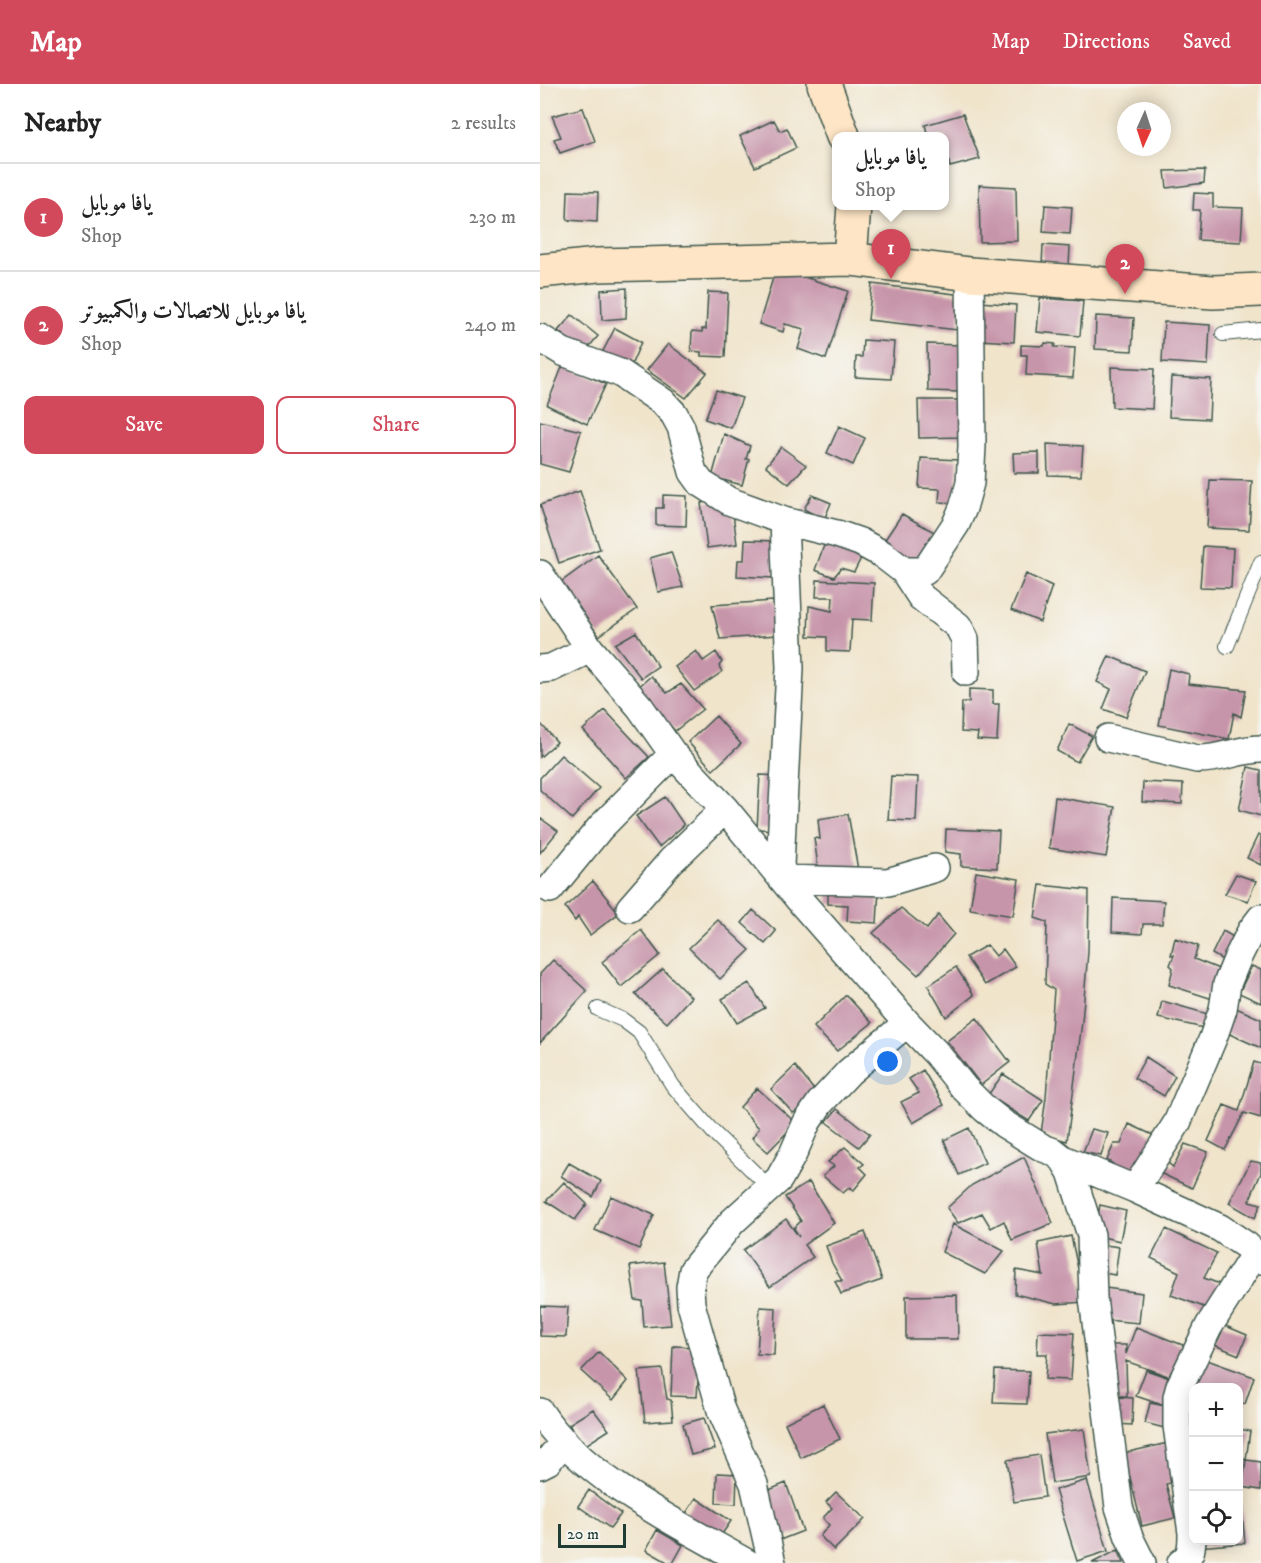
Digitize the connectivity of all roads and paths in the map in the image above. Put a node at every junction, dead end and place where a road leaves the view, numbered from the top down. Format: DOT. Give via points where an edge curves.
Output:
graph roads {
  1 [pos="824,84"];
  2 [pos="842,132"];
  3 [pos="854,210"];
  4 [pos="850,259"];
  5 [pos="540,271"];
  6 [pos="969,274"];
  7 [pos="1261,291"];
  8 [pos="1261,330"];
  9 [pos="1223,334"];
  10 [pos="540,338"];
  11 [pos="784,521"];
  12 [pos="1261,562"];
  13 [pos="904,571"];
  14 [pos="540,574"];
  15 [pos="1227,646"];
  16 [pos="590,649"];
  17 [pos="540,669"];
  18 [pos="966,672"];
  19 [pos="1108,738"];
  20 [pos="1261,749"];
  21 [pos="674,754"];
  22 [pos="725,809"];
  23 [pos="935,868"];
  24 [pos="784,879"];
  25 [pos="550,889"];
  26 [pos="630,908"];
  27 [pos="1261,918"];
  28 [pos="598,1009"];
  29 [pos="907,1023"];
  30 [pos="1063,1160"];
  31 [pos="770,1188"];
  32 [pos="1136,1189"];
  33 [pos="1258,1257"];
  34 [pos="540,1412"];
  35 [pos="564,1441"];
  36 [pos="540,1465"];
  37 [pos="747,1563"];
  38 [pos="772,1563"];
  39 [pos="1142,1563"];
  40 [pos="1181,1563"];
  1 -- 2 [label="main road"];
  3 -- 4 [label="main road"];
  4 -- 5 [label="main road" via="598,265"];
  4 -- 6 [label="main road"];
  6 -- 7 [label="main road" via="1213,292"];
  6 -- 13 [label="street" via="972,446 967,497 956,524 925,571"];
  8 -- 9 [label="lane"];
  10 -- 11 [label="street" via="563,352 620,374 663,402 681,427 693,472 701,483 729,501"];
  11 -- 13 [label="street" via="860,542"];
  11 -- 24 [label="street" via="790,668 780,865"];
  12 -- 15 [label="lane"];
  13 -- 18 [label="street" via="921,597 958,626 965,639"];
  14 -- 16 [label="street"];
  16 -- 17 [label="street" via="551,668"];
  16 -- 21 [label="street"];
  19 -- 20 [label="street" via="1197,759"];
  21 -- 22 [label="street"];
  21 -- 25 [label="street" via="600,828"];
  22 -- 24 [label="street"];
  22 -- 26 [label="street"];
  23 -- 24 [label="street" via="888,882"];
  24 -- 29 [label="street"];
  27 -- 32 [label="street" via="1234,966 1213,1038 1176,1123"];
  28 -- 31 [label="lane" via="639,1032 673,1086"];
  29 -- 30 [label="street" via="985,1109"];
  29 -- 31 [label="street" via="849,1072 820,1103 779,1179"];
  30 -- 32 [label="street"];
  30 -- 39 [label="street" via="1071,1172 1091,1235 1093,1298 1114,1476 1123,1521"];
  31 -- 38 [label="street" via="712,1244 693,1270 690,1287 710,1374 721,1410 754,1484"];
  32 -- 33 [label="street" via="1220,1228"];
  33 -- 40 [label="street" via="1209,1326 1176,1397 1192,1533 1192,1550"];
  34 -- 35 [label="street"];
  35 -- 36 [label="street"];
  35 -- 37 [label="street" via="620,1489"];
}
